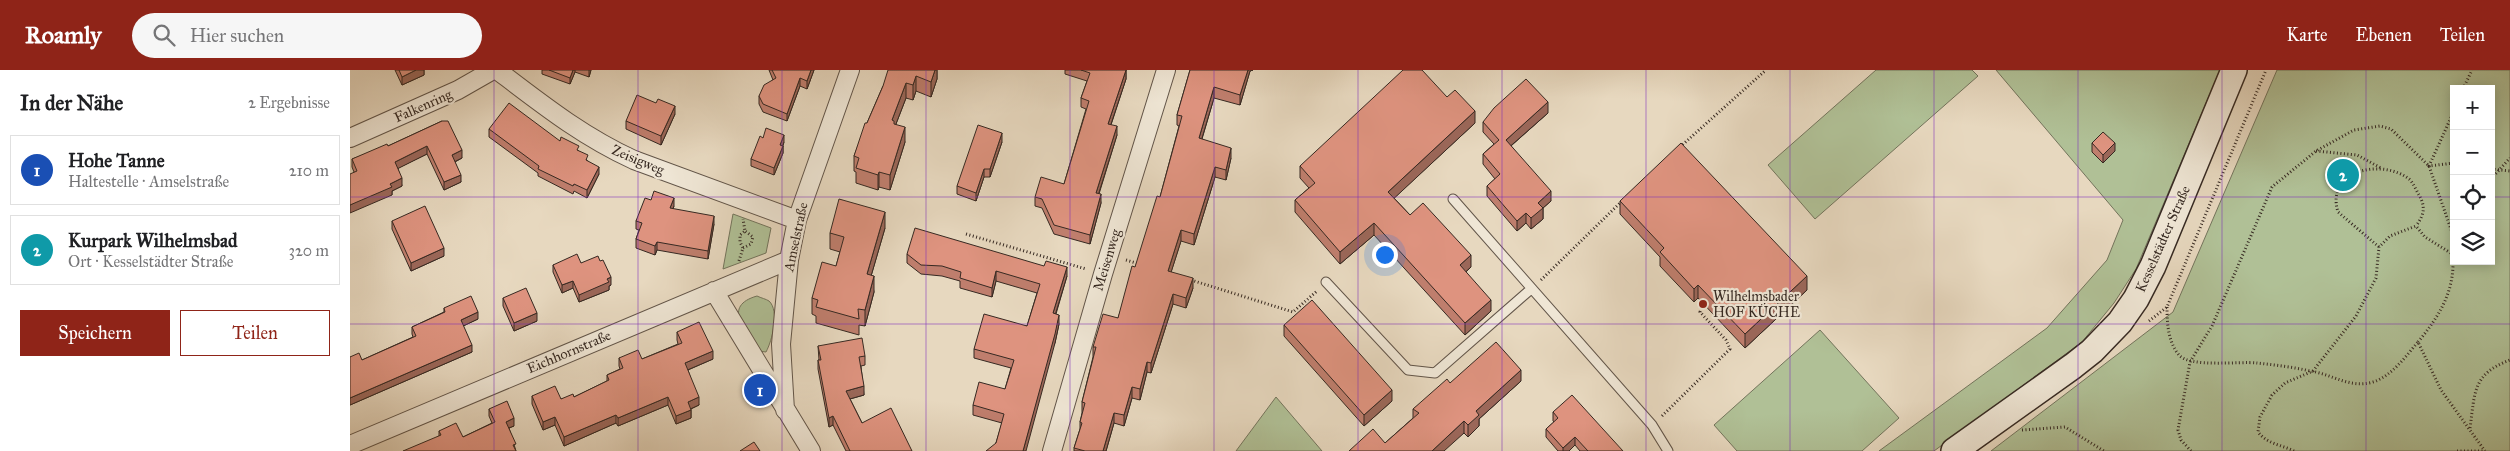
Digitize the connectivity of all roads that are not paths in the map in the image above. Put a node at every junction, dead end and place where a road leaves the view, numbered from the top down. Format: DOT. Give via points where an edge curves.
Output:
graph roads {
  1 [pos="495,70"];
  2 [pos="850,70"];
  3 [pos="1166,70"];
  4 [pos="2234,70"];
  5 [pos="350,138"];
  6 [pos="1453,199"];
  7 [pos="796,220"];
  8 [pos="788,260"];
  9 [pos="1326,282"];
  10 [pos="1531,289"];
  11 [pos="714,291"];
  12 [pos="785,410"];
  13 [pos="350,445"];
  14 [pos="811,451"];
  15 [pos="1052,451"];
  16 [pos="1668,451"];
  17 [pos="1954,451"];
  1 -- 5 [label="street, Falkenring"];
  1 -- 7 [label="street, Zeisigweg" via="570,125 610,149"];
  2 -- 7 [label="street, Amselstraße"];
  3 -- 15 [label="street, Meisenweg"];
  4 -- 17 [label="main road, Kesselstädter Straße" via="2154,266 2120,322 2066,371"];
  6 -- 10 [label="lane"];
  7 -- 8 [label="street, Amselstraße"];
  8 -- 11 [label="street, Eichhornstraße"];
  8 -- 12 [label="street, Amselstraße" via="781,344"];
  9 -- 10 [label="lane" via="1408,370 1435,373"];
  10 -- 16 [label="lane" via="1652,425"];
  11 -- 12 [label="street, Amselstraße"];
  11 -- 13 [label="street, Eichhornstraße"];
  12 -- 14 [label="street, Amselstraße"];
}
